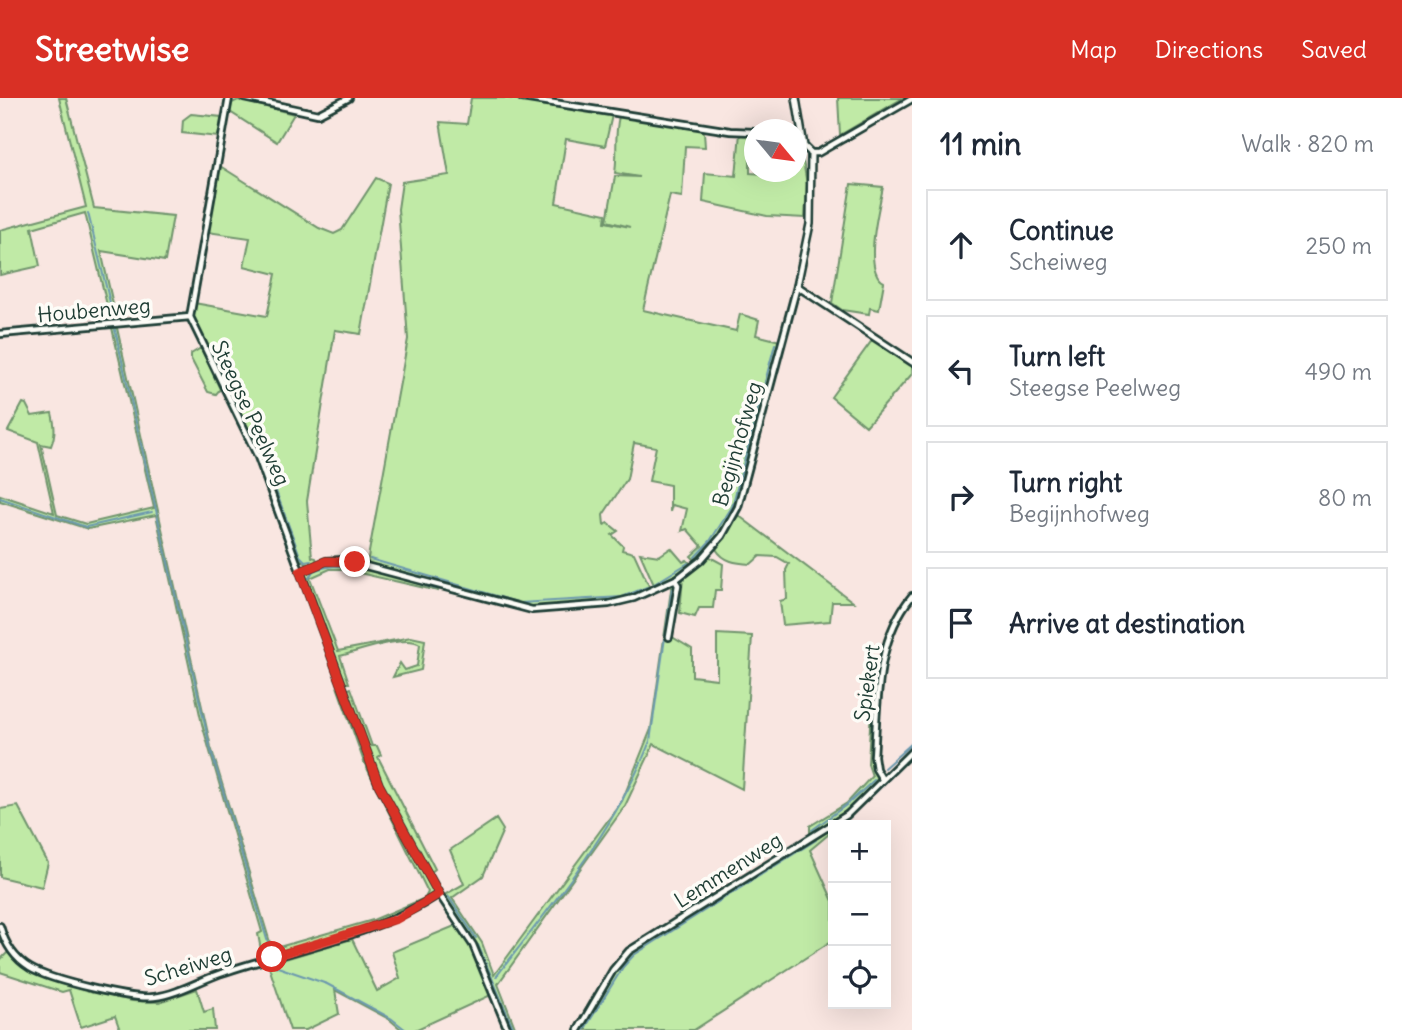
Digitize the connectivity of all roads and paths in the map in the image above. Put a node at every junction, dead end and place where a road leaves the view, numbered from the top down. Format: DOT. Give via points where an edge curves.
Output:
graph roads {
  1 [pos="229,98"];
  2 [pos="244,98"];
  3 [pos="349,98"];
  4 [pos="522,98"];
  5 [pos="796,98"];
  6 [pos="912,99"];
  7 [pos="798,119"];
  8 [pos="744,132"];
  9 [pos="807,149"];
  10 [pos="811,153"];
  11 [pos="797,286"];
  12 [pos="190,317"];
  13 [pos="0,334"];
  14 [pos="912,362"];
  15 [pos="300,572"];
  16 [pos="675,580"];
  17 [pos="912,596"];
  18 [pos="669,637"];
  19 [pos="912,751"];
  20 [pos="882,779"];
  21 [pos="439,894"];
  22 [pos="0,926"];
  23 [pos="508,1030"];
  24 [pos="578,1030"];
  1 -- 12 [label="street"];
  2 -- 3 [label="street" via="318,114"];
  4 -- 8 [label="street"];
  5 -- 7 [label="street"];
  6 -- 10 [label="street"];
  9 -- 10 [label="street"];
  10 -- 11 [label="street" via="810,223"];
  11 -- 14 [label="street"];
  11 -- 16 [label="street, Begijnhofweg" via="738,507 722,536"];
  12 -- 13 [label="street, Houbenweg"];
  12 -- 15 [label="street, Steegse Peelweg" via="258,457"];
  15 -- 16 [label="street, Begijnhofweg" via="326,561 343,560 532,610 634,598"];
  15 -- 21 [label="street, Steegse Peelweg" via="379,785"];
  16 -- 18 [label="street" via="678,585"];
  17 -- 20 [label="street, Spiekert" via="893,626 880,673 874,756"];
  19 -- 20 [label="street, Lemmenweg"];
  20 -- 24 [label="street, Lemmenweg" via="847,815 629,951"];
  21 -- 22 [label="street, Scheiweg" via="372,928 155,997 136,997 29,968 9,948"];
  21 -- 23 [label="street, Steegse Peelweg" via="473,945"];
}
